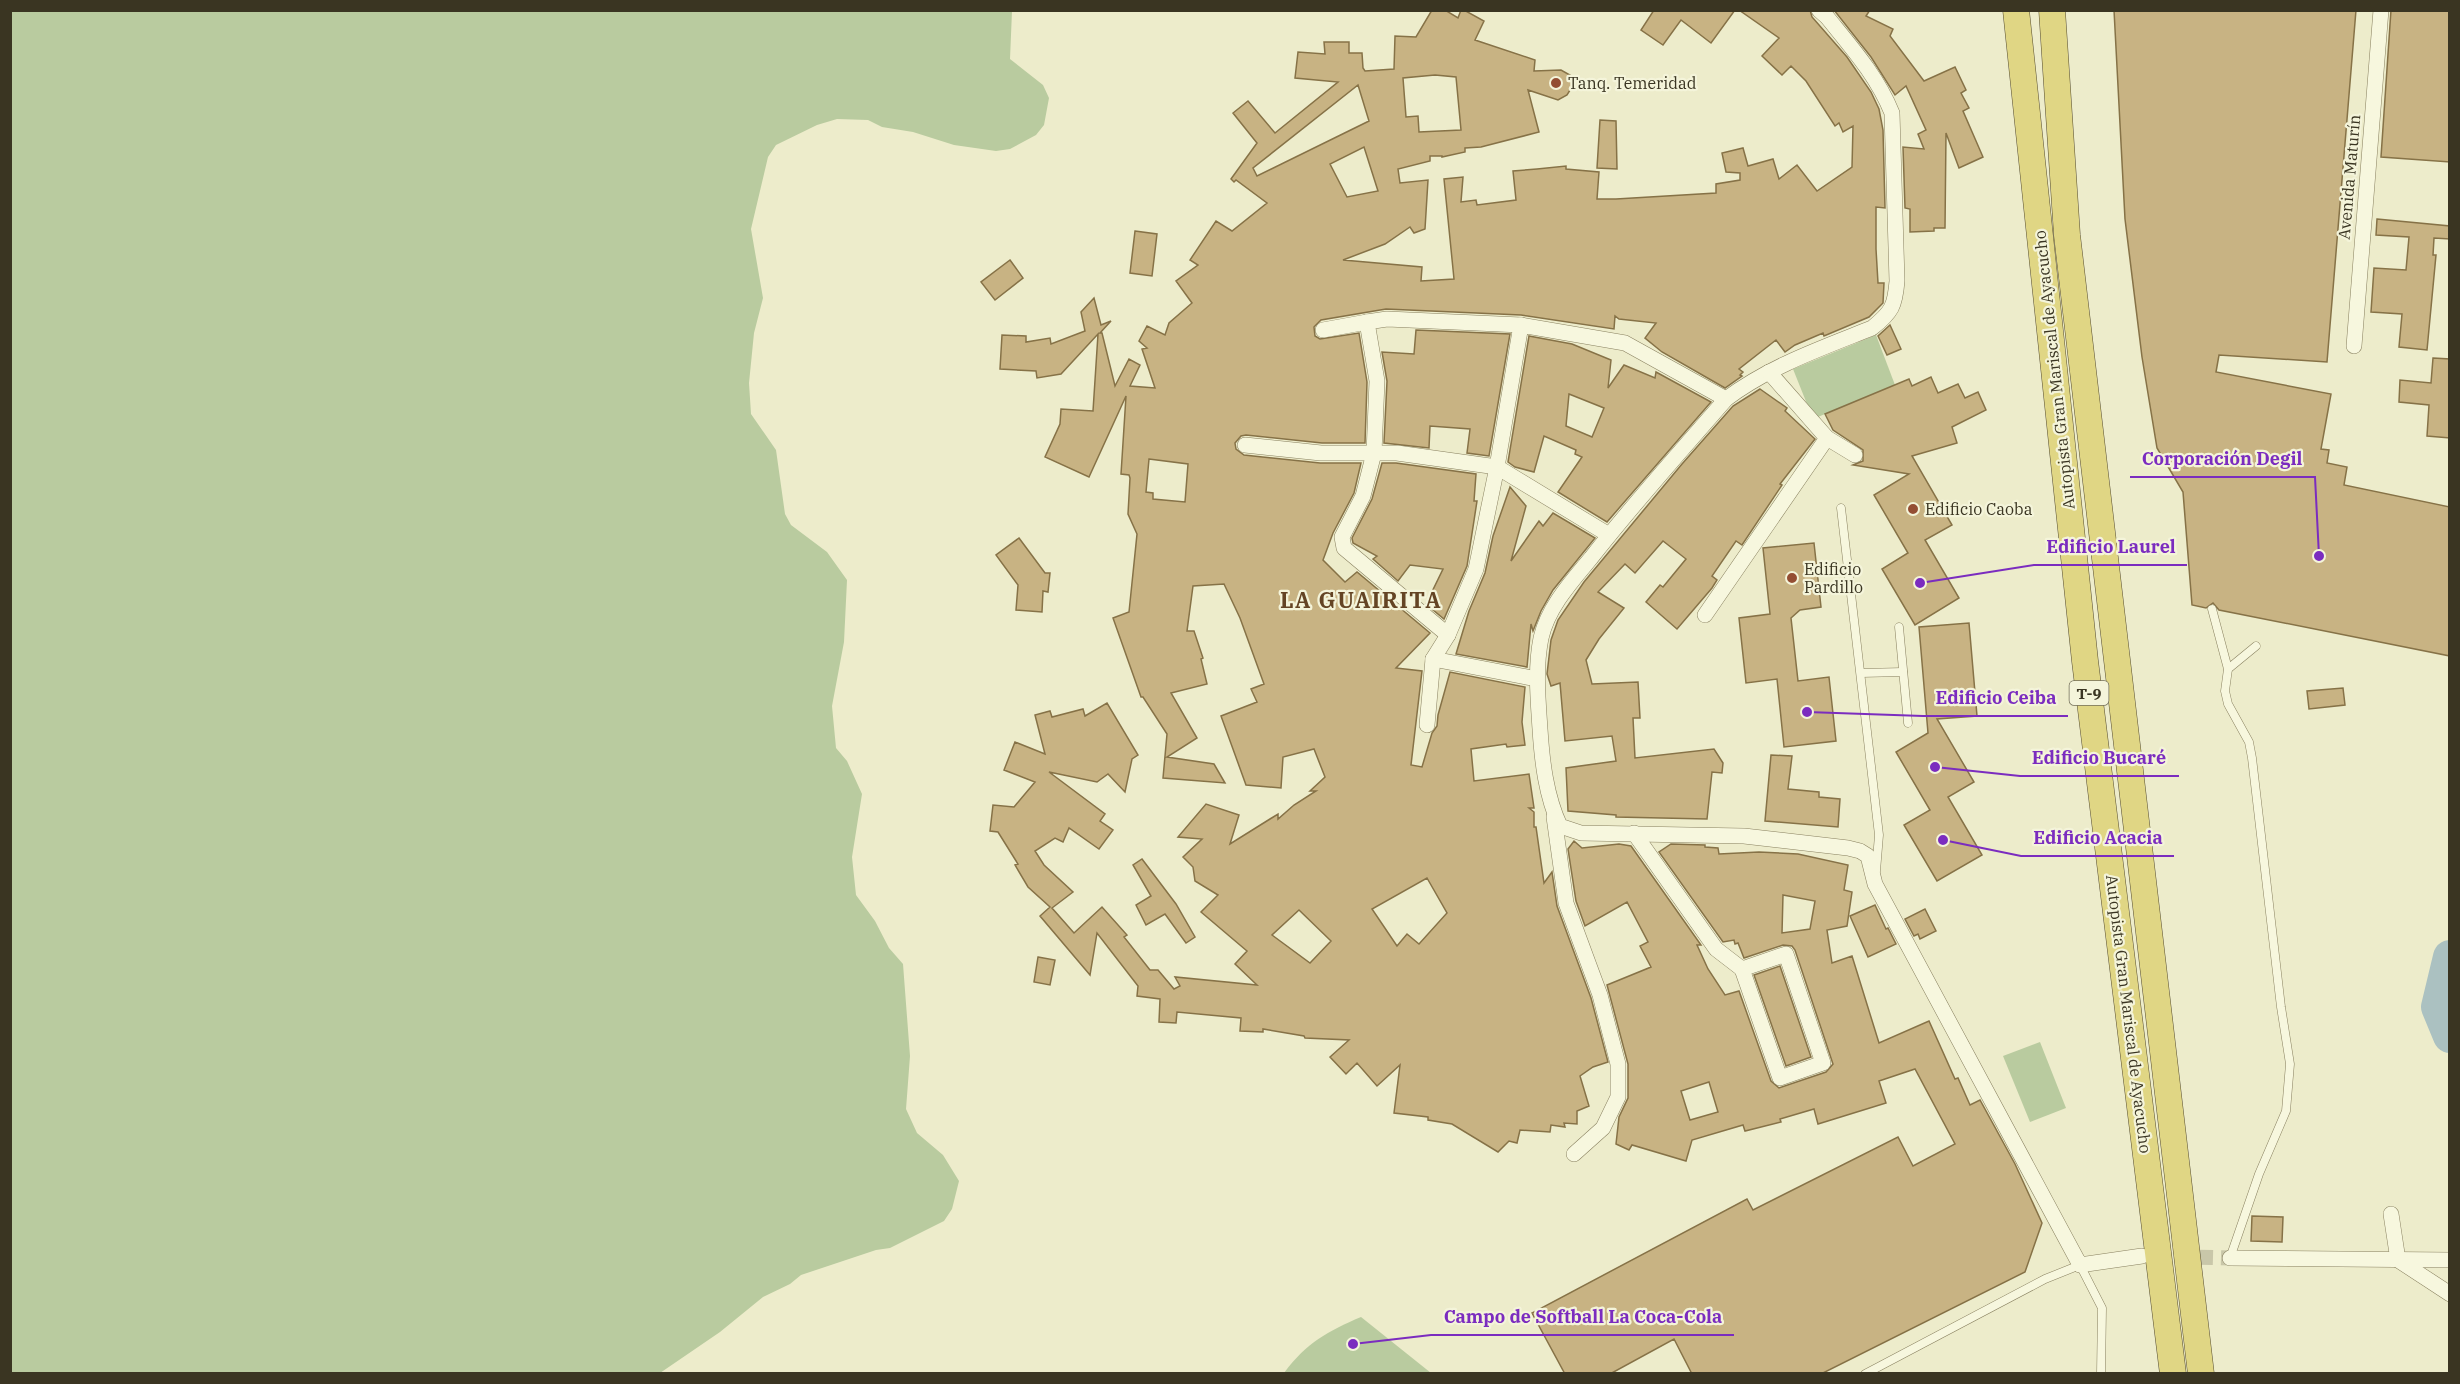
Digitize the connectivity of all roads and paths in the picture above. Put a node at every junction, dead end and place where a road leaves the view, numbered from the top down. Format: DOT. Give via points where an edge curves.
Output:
graph roads {
  1 [pos="1819,10"];
  2 [pos="2016,10"];
  3 [pos="2052,10"];
  4 [pos="2381,10"];
  5 [pos="1367,322"];
  6 [pos="1521,325"];
  7 [pos="1323,330"];
  8 [pos="2354,346"];
  9 [pos="1769,372"];
  10 [pos="1726,399"];
  11 [pos="1827,438"];
  12 [pos="1245,445"];
  13 [pos="1374,453"];
  14 [pos="1856,455"];
  15 [pos="1497,468"];
  16 [pos="1841,508"];
  17 [pos="1609,535"];
  18 [pos="2211,609"];
  19 [pos="1705,615"];
  20 [pos="1899,627"];
  21 [pos="1448,635"];
  22 [pos="2256,646"];
  23 [pos="1433,659"];
  24 [pos="2228,669"];
  25 [pos="1903,672"];
  26 [pos="1861,673"];
  27 [pos="1537,679"];
  28 [pos="1908,723"];
  29 [pos="1427,725"];
  30 [pos="1554,813"];
  31 [pos="1634,833"];
  32 [pos="1875,884"];
  33 [pos="1742,969"];
  34 [pos="1574,1155"];
  35 [pos="2391,1214"];
  36 [pos="2142,1256"];
  37 [pos="2230,1258"];
  38 [pos="2398,1260"];
  39 [pos="2450,1260"];
  40 [pos="2080,1265"];
  41 [pos="2450,1294"];
  42 [pos="1865,1374"];
  43 [pos="2101,1374"];
  44 [pos="2173,1374"];
  45 [pos="2201,1374"];
  1 -- 9 [label="street" via="1872,72 1892,113 1895,304 1872,328"];
  2 -- 44 [label="highway, Autopista Gran Mariscal de Ayacucho / T-9" via="2085,661"];
  3 -- 45 [label="highway, Autopista Gran Mariscal de Ayacucho / T-9" via="2067,235"];
  4 -- 8 [label="street, Avenida Maturín"];
  5 -- 6 [label="street" via="1387,319"];
  5 -- 7 [label="street"];
  5 -- 13 [label="street" via="1377,381"];
  6 -- 10 [label="street" via="1625,343"];
  6 -- 15 [label="street"];
  9 -- 10 [label="street"];
  9 -- 11 [label="street"];
  10 -- 17 [label="street"];
  11 -- 14 [label="street"];
  11 -- 19 [label="street"];
  12 -- 13 [label="street" via="1321,453"];
  13 -- 15 [label="street"];
  13 -- 21 [label="street" via="1363,496 1341,543"];
  15 -- 17 [label="street"];
  15 -- 21 [label="street" via="1476,569"];
  16 -- 26 [label="lane"];
  17 -- 27 [label="street" via="1550,614 1541,637"];
  18 -- 24 [label="lane"];
  20 -- 25 [label="lane"];
  21 -- 23 [label="street"];
  22 -- 24 [label="lane"];
  23 -- 27 [label="street"];
  23 -- 29 [label="street"];
  24 -- 37 [label="lane" via="2228,704 2249,742 2252,758 2290,1064 2286,1111"];
  25 -- 26 [label="lane"];
  25 -- 28 [label="lane"];
  26 -- 32 [label="lane" via="1879,835"];
  27 -- 30 [label="street" via="1541,746"];
  30 -- 31 [label="street" via="1560,826 1569,831"];
  30 -- 34 [label="street" via="1566,903 1600,995 1618,1064 1618,1097 1603,1128"];
  31 -- 32 [label="street" via="1744,836 1860,850 1868,856"];
  31 -- 33 [label="street" via="1716,949"];
  32 -- 40 [label="street"];
  33 -- 33 [label="street" via="1779,1078 1823,1063 1786,954"];
  35 -- 38 [label="street"];
  36 -- 40 [label="street"];
  37 -- 38 [label="street"];
  38 -- 39 [label="street"];
  38 -- 41 [label="street"];
  40 -- 42 [label="lane" via="2045,1279"];
  40 -- 43 [label="lane" via="2102,1308"];
}
